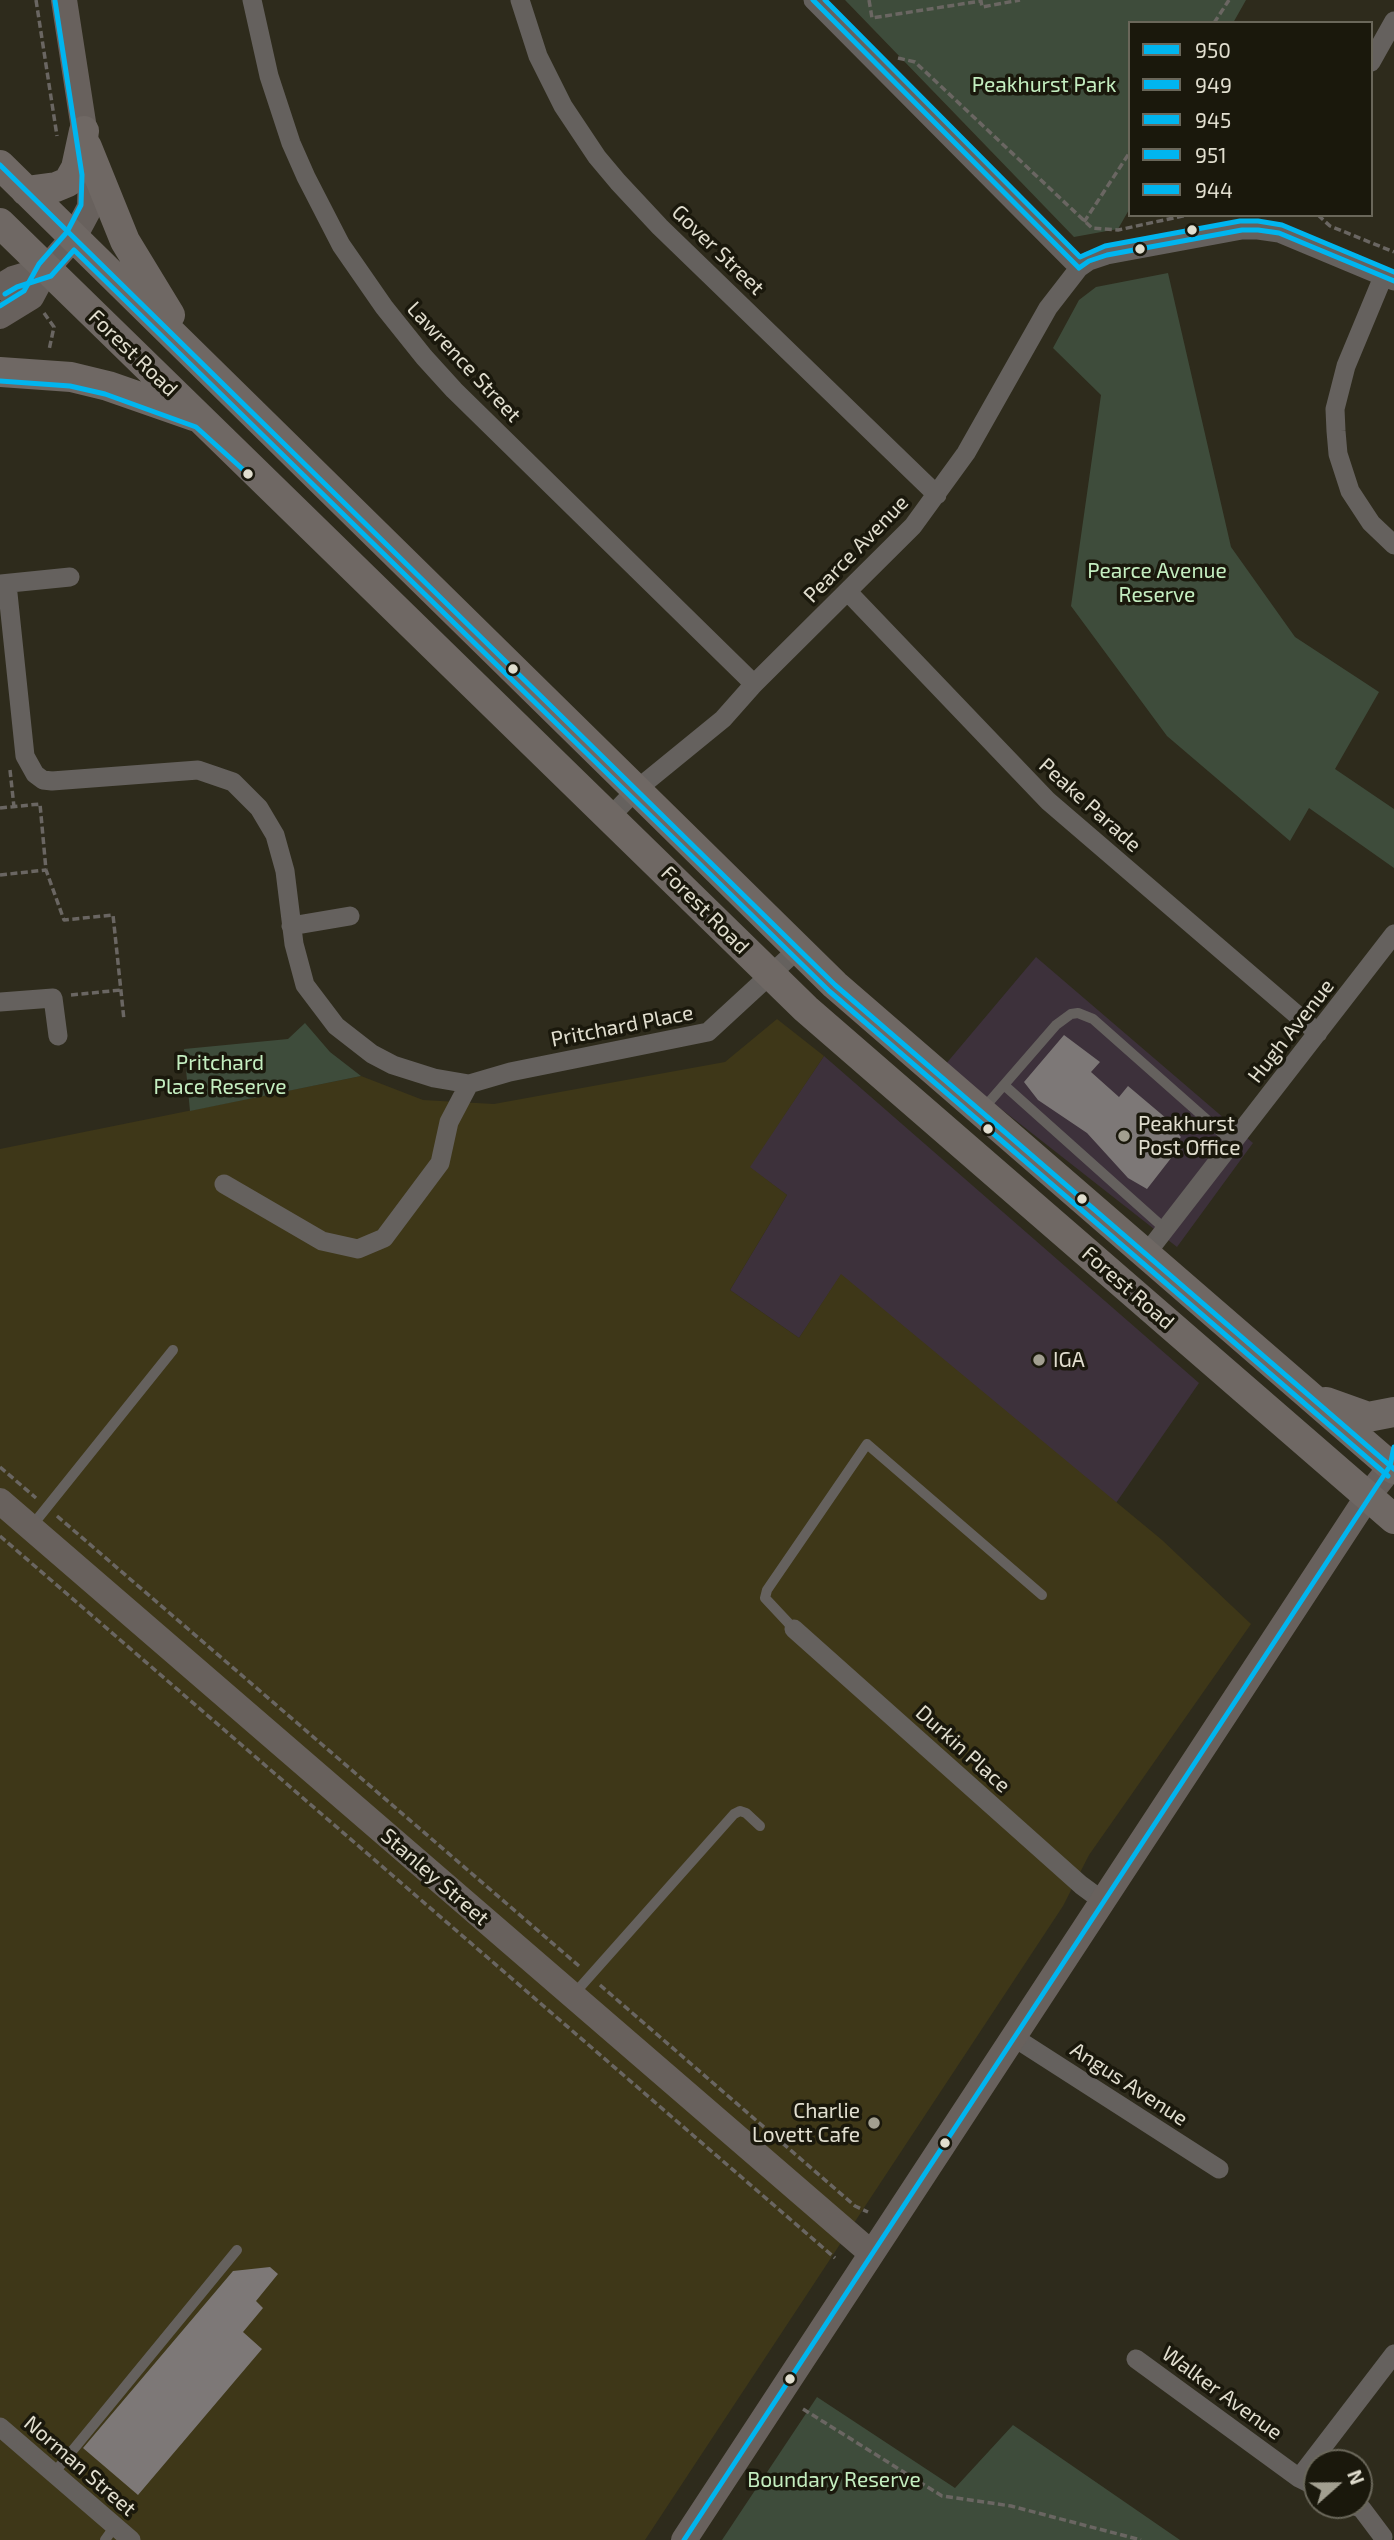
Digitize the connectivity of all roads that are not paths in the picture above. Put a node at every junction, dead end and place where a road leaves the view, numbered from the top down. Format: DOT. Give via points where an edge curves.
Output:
graph roads {
  1 [pos="64,0"];
  2 [pos="252,0"];
  3 [pos="520,0"];
  4 [pos="813,0"];
  5 [pos="1394,21"];
  6 [pos="1373,58"];
  7 [pos="77,141"];
  8 [pos="0,165"];
  9 [pos="26,191"];
  10 [pos="1287,217"];
  11 [pos="0,223"];
  12 [pos="1279,233"];
  13 [pos="74,237"];
  14 [pos="1079,268"];
  15 [pos="46,269"];
  16 [pos="1389,279"];
  17 [pos="0,287"];
  18 [pos="0,316"];
  19 [pos="202,364"];
  20 [pos="0,372"];
  21 [pos="201,418"];
  22 [pos="937,495"];
  23 [pos="1394,545"];
  24 [pos="70,577"];
  25 [pos="3,584"];
  26 [pos="848,592"];
  27 [pos="754,684"];
  28 [pos="636,790"];
  29 [pos="610,817"];
  30 [pos="350,916"];
  31 [pos="291,926"];
  32 [pos="1394,934"];
  33 [pos="797,950"];
  34 [pos="771,976"];
  35 [pos="0,1002"];
  36 [pos="1318,1033"];
  37 [pos="58,1037"];
  38 [pos="469,1084"];
  39 [pos="1004,1085"];
  40 [pos="981,1112"];
  41 [pos="1232,1142"];
  42 [pos="224,1184"];
  43 [pos="1165,1229"];
  44 [pos="1146,1254"];
  45 [pos="173,1350"];
  46 [pos="1303,1392"];
  47 [pos="1394,1412"];
  48 [pos="1393,1461"];
  49 [pos="1368,1496"];
  50 [pos="0,1501"];
  51 [pos="1394,1518"];
  52 [pos="31,1527"];
  53 [pos="1042,1595"];
  54 [pos="794,1629"];
  55 [pos="760,1826"];
  56 [pos="1104,1902"];
  57 [pos="581,1986"];
  58 [pos="1015,2038"];
  59 [pos="1219,2169"];
  60 [pos="237,2250"];
  61 [pos="871,2253"];
  62 [pos="1394,2354"];
  63 [pos="1136,2359"];
  64 [pos="0,2427"];
  65 [pos="54,2473"];
  66 [pos="1299,2478"];
  67 [pos="1303,2480"];
  68 [pos="1371,2519"];
  69 [pos="110,2533"];
  70 [pos="1386,2537"];
  71 [pos="131,2540"];
  72 [pos="684,2540"];
  1 -- 7 [label="main road"];
  2 -- 27 [label="street, Lawrence Street" via="269,76 291,143 341,245 384,307 454,390"];
  3 -- 22 [label="street, Gover Street" via="538,56 563,106 618,182"];
  4 -- 14 [label="street"];
  5 -- 6 [label="street"];
  7 -- 9 [label="main road" via="76,168 68,182"];
  7 -- 13 [label="main road" via="92,185 90,207"];
  7 -- 19 [label="main road" via="130,250"];
  8 -- 9 [label="main road, Forest Road"];
  9 -- 13 [label="main road, Forest Road"];
  10 -- 12 [label="street"];
  11 -- 15 [label="main road, Forest Road"];
  12 -- 14 [label="street" via="1242,230 1107,255"];
  12 -- 16 [label="street"];
  13 -- 15 [label="main road"];
  13 -- 19 [label="main road, Forest Road"];
  14 -- 22 [label="street, Pearce Avenue" via="1048,307 966,453"];
  15 -- 17 [label="main road"];
  15 -- 18 [label="main road" via="31,296"];
  15 -- 21 [label="main road, Forest Road"];
  16 -- 23 [label="street" via="1346,366 1335,409 1338,454 1350,491 1371,523"];
  19 -- 28 [label="main road, Forest Road"];
  20 -- 21 [label="main road" via="84,380"];
  21 -- 29 [label="main road, Forest Road"];
  22 -- 26 [label="street, Pearce Avenue"];
  24 -- 25 [label="street"];
  25 -- 31 [label="street, Pritchard Place" via="25,756 34,774 52,781 198,770 233,782 269,822 281,851"];
  26 -- 27 [label="street, Pearce Avenue"];
  26 -- 36 [label="street, Peake Parade" via="1048,801"];
  27 -- 28 [label="street, Pearce Avenue" via="723,719"];
  28 -- 29 [label="street, Pearce Avenue"];
  28 -- 33 [label="main road, Forest Road"];
  29 -- 34 [label="main road, Forest Road"];
  30 -- 31 [label="street"];
  31 -- 38 [label="street, Pritchard Place" via="305,985 322,1011 352,1040 413,1072"];
  32 -- 36 [label="street, Hugh Avenue"];
  33 -- 34 [label="street, Pritchard Place"];
  33 -- 40 [label="main road, Forest Road"];
  34 -- 38 [label="street, Pritchard Place" via="708,1032"];
  34 -- 49 [label="main road, Forest Road"];
  35 -- 37 [label="street" via="53,998"];
  36 -- 41 [label="street, Hugh Avenue"];
  38 -- 42 [label="street" via="449,1122 440,1163 384,1237 358,1249 322,1241"];
  39 -- 40 [label="lane"];
  39 -- 41 [label="lane" via="1056,1025 1078,1013 1093,1019"];
  39 -- 43 [label="lane"];
  40 -- 44 [label="main road, Forest Road"];
  41 -- 43 [label="street, Hugh Avenue"];
  43 -- 44 [label="street, Hugh Avenue"];
  44 -- 46 [label="main road, Forest Road"];
  45 -- 52 [label="lane"];
  46 -- 47 [label="main road" via="1368,1417"];
  46 -- 48 [label="main road, Forest Road"];
  48 -- 49 [label="main road"];
  49 -- 51 [label="main road, Forest Road"];
  49 -- 56 [label="main road"];
  50 -- 52 [label="main road, Stanley Street"];
  52 -- 57 [label="main road, Stanley Street"];
  53 -- 54 [label="lane" via="867,1444 767,1590 765,1598"];
  54 -- 56 [label="street, Durkin Place"];
  55 -- 57 [label="lane" via="746,1813 734,1814"];
  56 -- 58 [label="main road"];
  57 -- 61 [label="main road, Stanley Street"];
  58 -- 59 [label="street, Angus Avenue"];
  58 -- 61 [label="main road"];
  60 -- 65 [label="lane"];
  61 -- 72 [label="main road"];
  62 -- 66 [label="street"];
  63 -- 66 [label="street, Walker Avenue"];
  64 -- 65 [label="street, Norman Street"];
  65 -- 69 [label="street, Norman Street"];
  66 -- 67 [label="street, Walker Avenue"];
  68 -- 70 [label="street"];
  69 -- 71 [label="street, Norman Street"];
}
